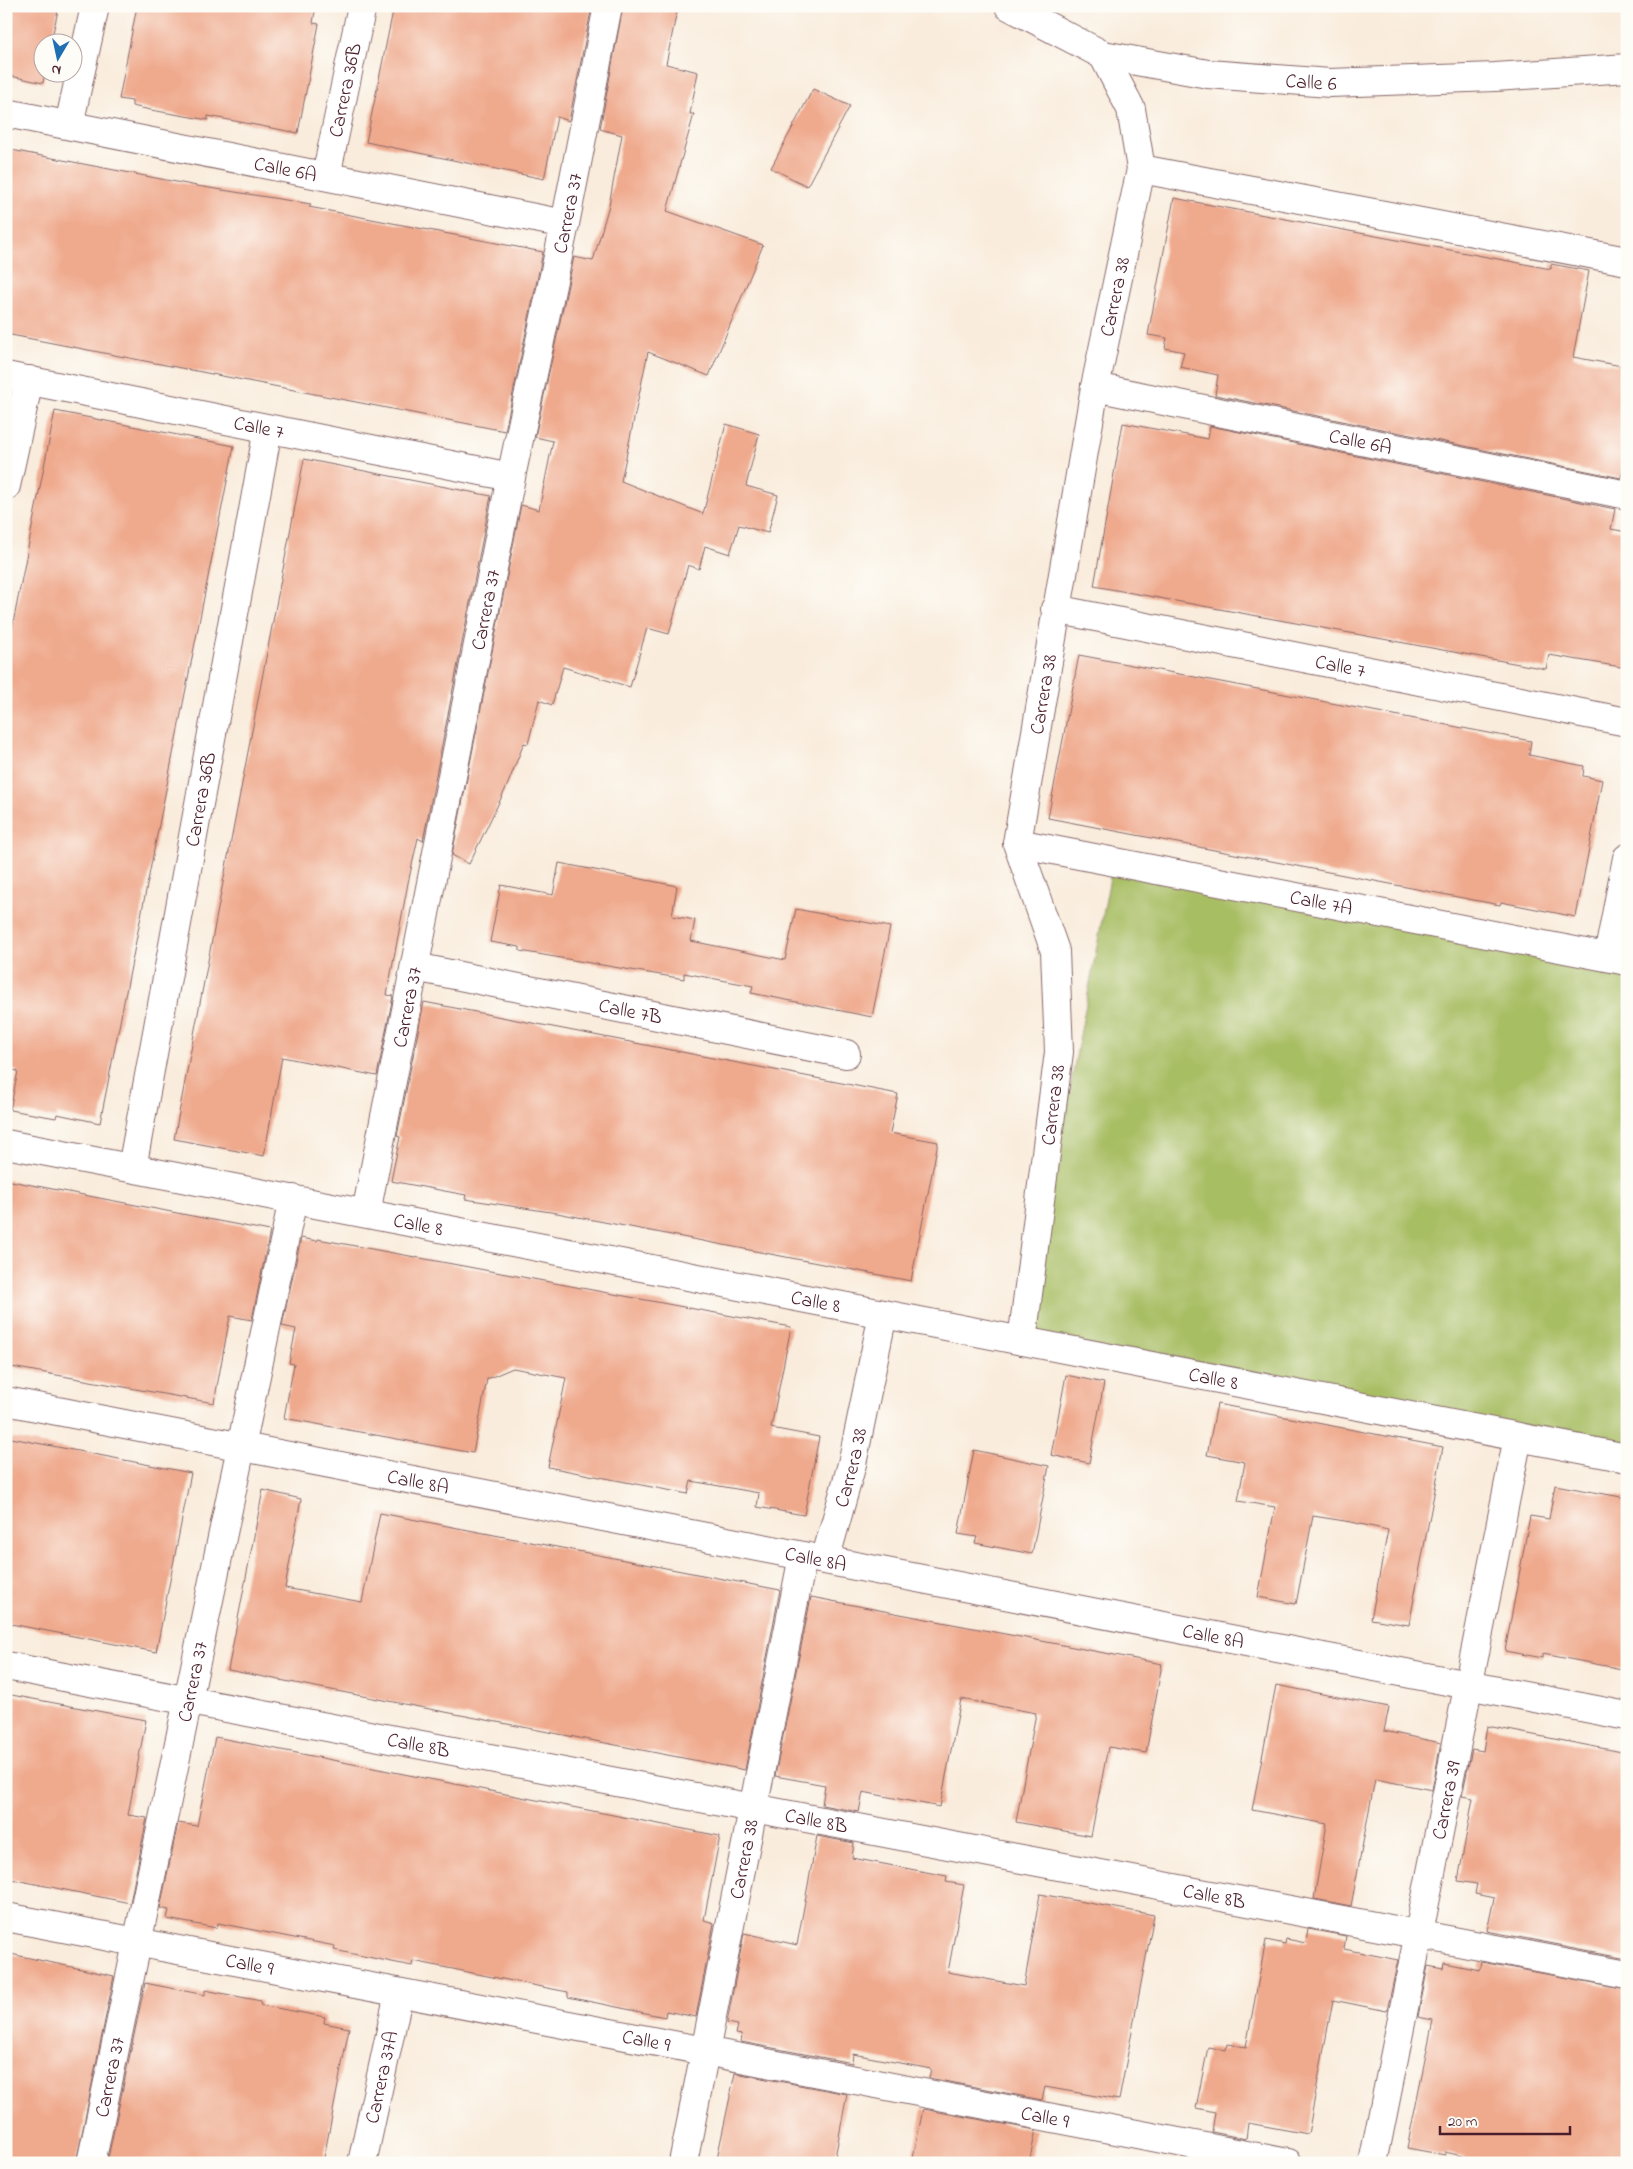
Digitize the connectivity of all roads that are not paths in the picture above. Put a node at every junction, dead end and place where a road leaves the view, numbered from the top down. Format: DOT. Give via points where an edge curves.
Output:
graph roads {
  1 [pos="94,6"];
  2 [pos="362,6"];
  3 [pos="608,6"];
  4 [pos="1009,6"];
  5 [pos="1103,55"];
  6 [pos="1627,68"];
  7 [pos="6,113"];
  8 [pos="69,125"];
  9 [pos="1141,169"];
  10 [pos="326,176"];
  11 [pos="566,224"];
  12 [pos="1627,261"];
  13 [pos="18,378"];
  14 [pos="1094,388"];
  15 [pos="268,429"];
  16 [pos="511,477"];
  17 [pos="6,486"];
  18 [pos="1627,495"];
  19 [pos="1055,609"];
  20 [pos="1627,722"];
  21 [pos="1016,843"];
  22 [pos="1627,858"];
  23 [pos="1618,959"];
  24 [pos="415,967"];
  25 [pos="846,1054"];
  26 [pos="6,1144"];
  27 [pos="132,1168"];
  28 [pos="293,1199"];
  29 [pos="366,1213"];
  30 [pos="883,1314"];
  31 [pos="1022,1341"];
  32 [pos="6,1400"];
  33 [pos="1518,1437"];
  34 [pos="241,1446"];
  35 [pos="1627,1458"];
  36 [pos="814,1558"];
  37 [pos="6,1666"];
  38 [pos="1468,1685"];
  39 [pos="188,1701"];
  40 [pos="1627,1716"];
  41 [pos="753,1808"];
  42 [pos="6,1917"];
  43 [pos="1418,1934"];
  44 [pos="137,1942"];
  45 [pos="1627,1974"];
  46 [pos="399,1992"];
  47 [pos="705,2051"];
  48 [pos="91,2163"];
  49 [pos="362,2163"];
  50 [pos="683,2163"];
  51 [pos="1288,2163"];
  52 [pos="1373,2163"];
  1 -- 8 [label="street"];
  2 -- 10 [label="street, Carrera 36B"];
  3 -- 11 [label="street, Carrera 37"];
  4 -- 5 [label="street, Calle 6"];
  5 -- 6 [label="street, Calle 6" via="1208,74 1330,83"];
  5 -- 9 [label="street, Carrera 38" via="1131,108"];
  7 -- 8 [label="street, Calle 6A"];
  8 -- 10 [label="street, Calle 6A"];
  9 -- 12 [label="street"];
  9 -- 14 [label="street, Carrera 38"];
  10 -- 11 [label="street, Calle 6A"];
  11 -- 16 [label="street, Carrera 37"];
  13 -- 15 [label="street, Calle 7"];
  13 -- 17 [label="street"];
  14 -- 18 [label="street, Calle 6A"];
  14 -- 19 [label="street, Carrera 38"];
  15 -- 16 [label="street, Calle 7"];
  15 -- 27 [label="street, Carrera 36B"];
  16 -- 24 [label="street, Carrera 37"];
  19 -- 20 [label="street, Calle 7"];
  19 -- 21 [label="street, Carrera 38"];
  21 -- 23 [label="street, Calle 7A"];
  21 -- 31 [label="street, Carrera 38" via="1055,951 1059,1052"];
  22 -- 23 [label="street"];
  24 -- 25 [label="street, Calle 7B"];
  24 -- 29 [label="street, Carrera 37"];
  26 -- 27 [label="street, Calle 8"];
  27 -- 28 [label="street, Calle 8"];
  28 -- 29 [label="street, Calle 8"];
  28 -- 34 [label="street, Carrera 37"];
  29 -- 30 [label="street, Calle 8"];
  30 -- 31 [label="street, Calle 8"];
  30 -- 36 [label="street, Carrera 38" via="852,1464"];
  31 -- 33 [label="street, Calle 8"];
  32 -- 34 [label="street, Calle 8A"];
  33 -- 35 [label="street, Calle 8"];
  33 -- 38 [label="street, Carrera 39"];
  34 -- 36 [label="street, Calle 8A"];
  34 -- 39 [label="street, Carrera 37"];
  36 -- 38 [label="street, Calle 8A"];
  36 -- 41 [label="street, Carrera 38"];
  37 -- 39 [label="street, Calle 8B"];
  38 -- 40 [label="street, Calle 8A"];
  38 -- 43 [label="street, Carrera 39"];
  39 -- 41 [label="street, Calle 8B"];
  39 -- 44 [label="street, Carrera 37"];
  41 -- 43 [label="street, Calle 8B"];
  41 -- 47 [label="street, Carrera 38"];
  42 -- 44 [label="street, Calle 9"];
  43 -- 45 [label="street, Calle 8B"];
  43 -- 52 [label="street, Carrera 39"];
  44 -- 46 [label="street, Calle 9"];
  44 -- 48 [label="street, Carrera 37"];
  46 -- 47 [label="street, Calle 9"];
  46 -- 49 [label="street, Carrera 37A"];
  47 -- 50 [label="street, Carrera 38"];
  47 -- 51 [label="street, Calle 9"];
}
